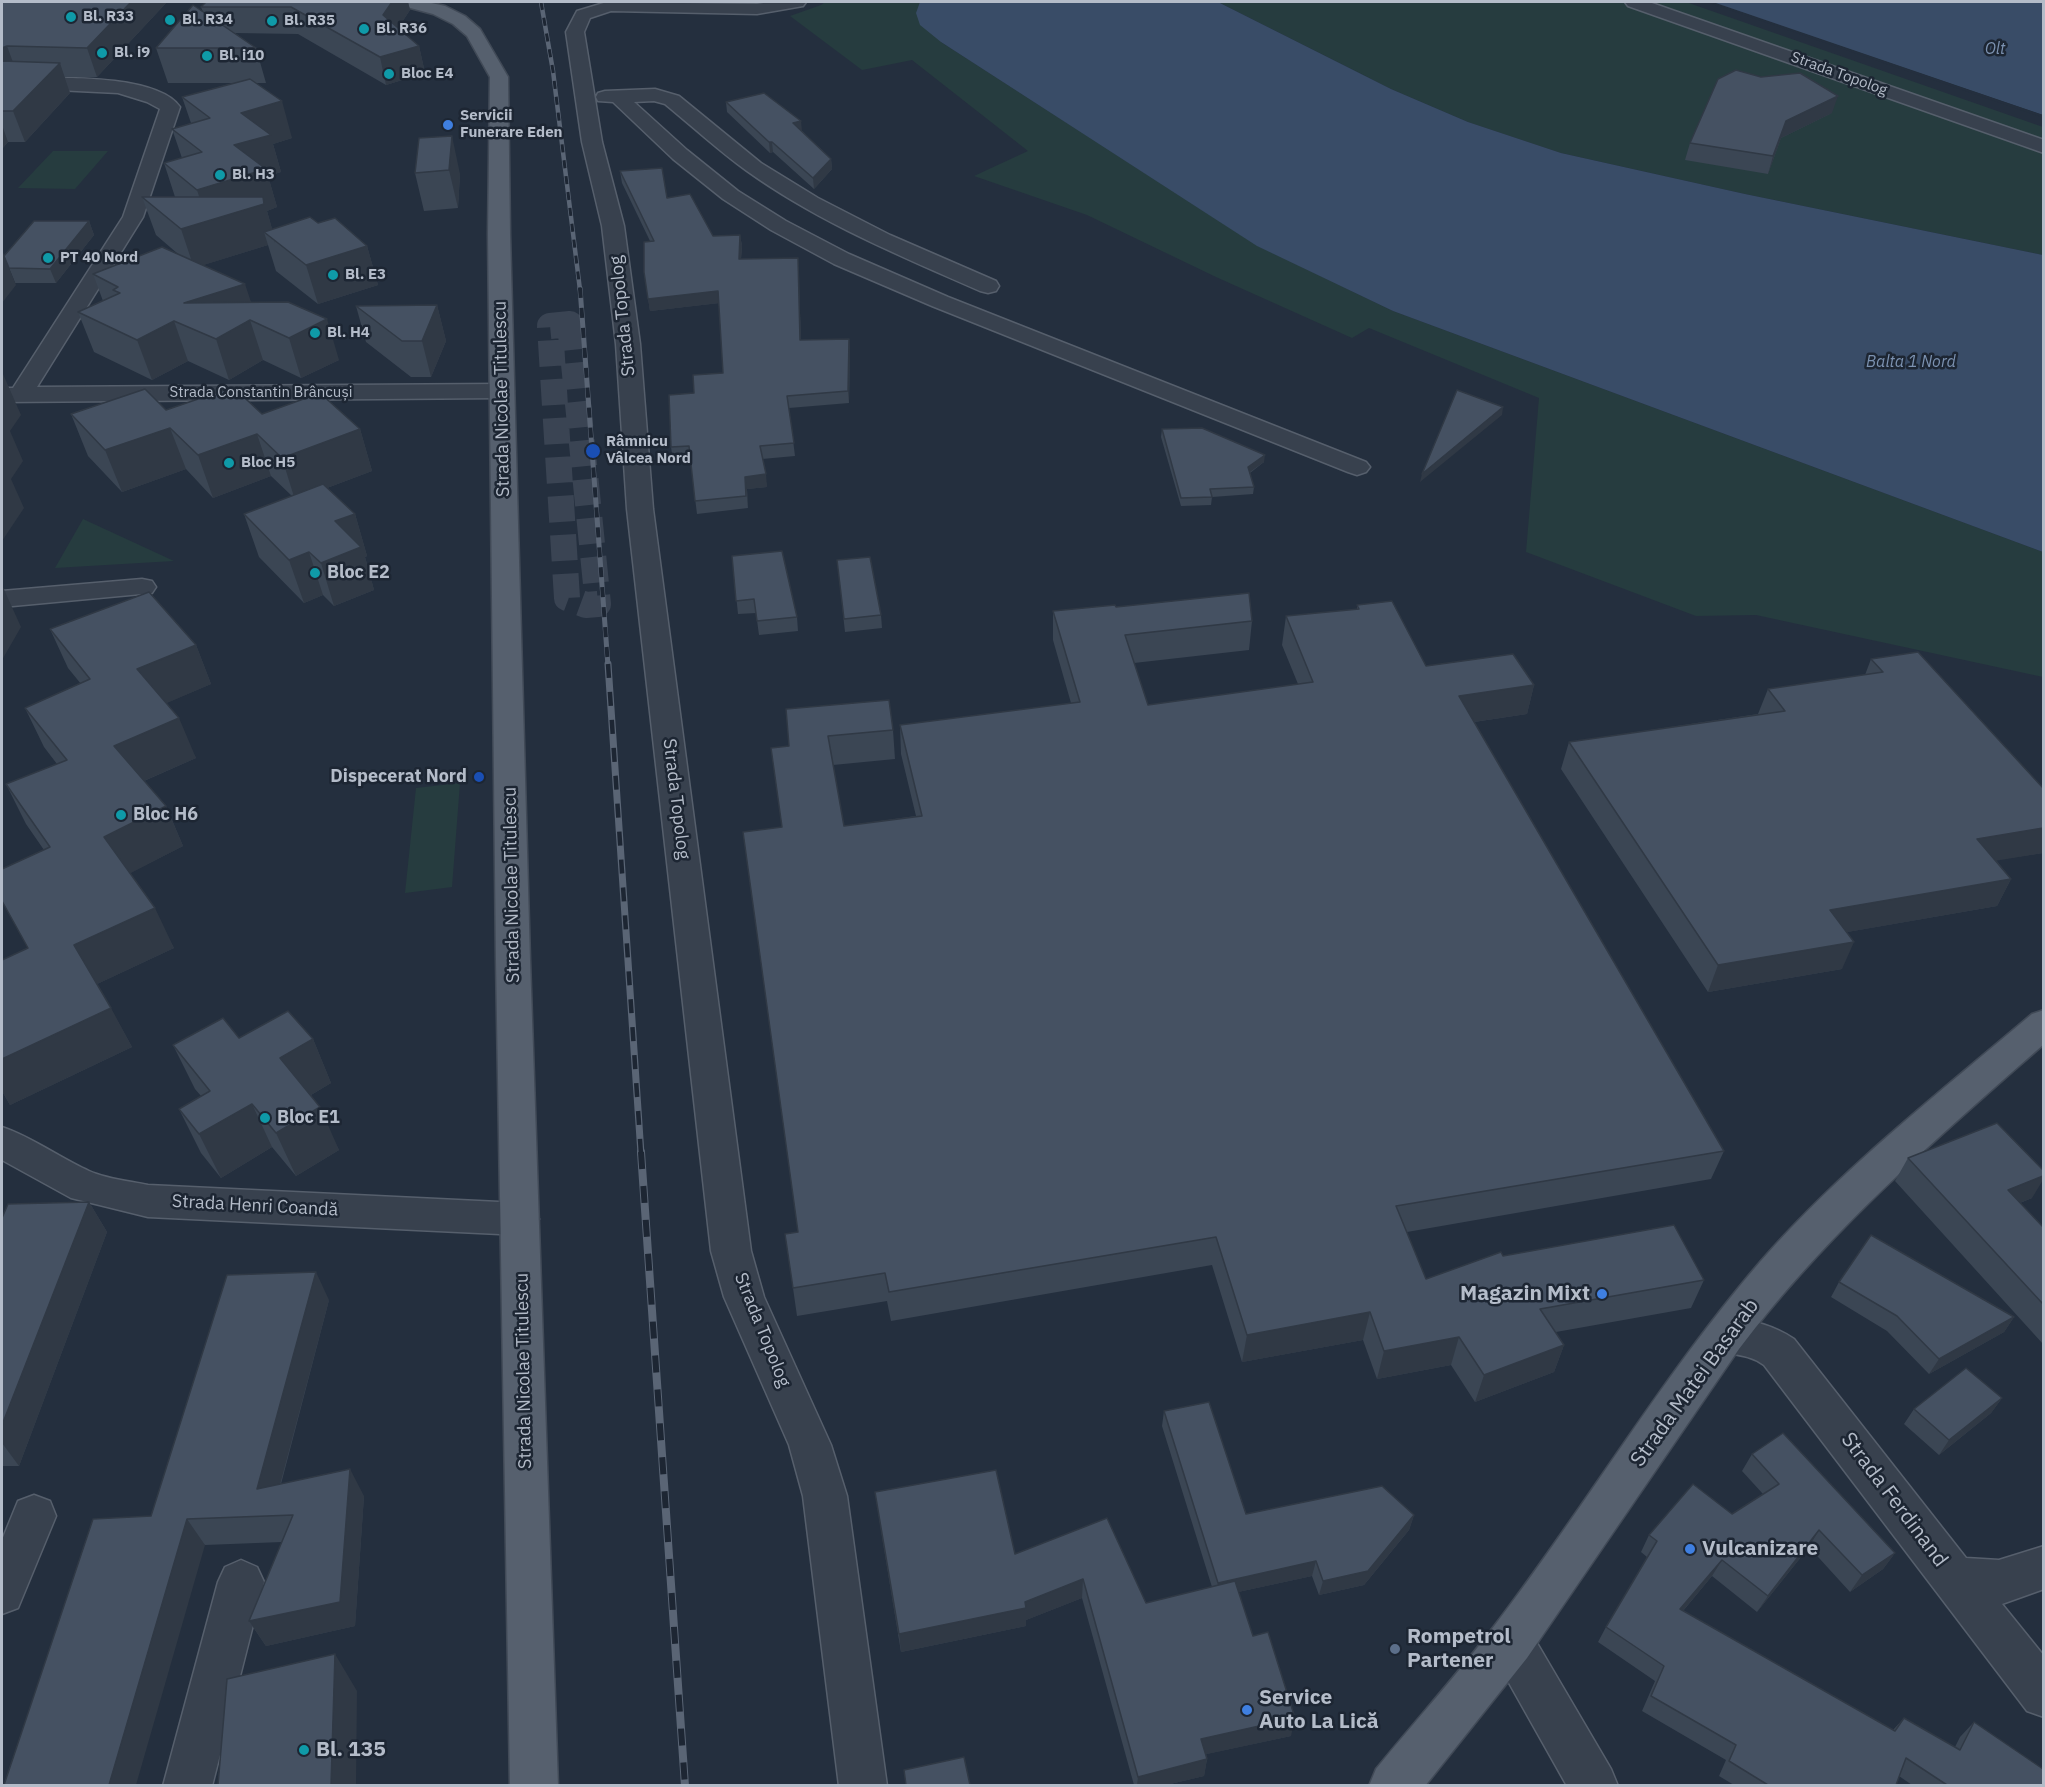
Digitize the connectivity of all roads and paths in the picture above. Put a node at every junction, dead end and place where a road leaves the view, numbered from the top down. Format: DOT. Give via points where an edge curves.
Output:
graph roads {
  1 [pos="409,2"];
  2 [pos="797,2"];
  3 [pos="1634,2"];
  4 [pos="18,84"];
  5 [pos="601,98"];
  6 [pos="2043,147"];
  7 [pos="988,286"];
  8 [pos="502,391"];
  9 [pos="11,395"];
  10 [pos="1357,467"];
  11 [pos="142,587"];
  12 [pos="2,599"];
  13 [pos="2043,1023"];
  14 [pos="2,1142"];
  15 [pos="520,1219"];
  16 [pos="1725,1336"];
  17 [pos="34,1516"];
  18 [pos="2043,1567"];
  19 [pos="1953,1576"];
  20 [pos="241,1582"];
  21 [pos="2,1592"];
  22 [pos="1511,1642"];
  23 [pos="2043,1694"];
  24 [pos="187,1785"];
  25 [pos="534,1785"];
  26 [pos="863,1785"];
  27 [pos="1393,1785"];
  28 [pos="1594,1785"];
  1 -- 8 [label="main road, Strada Nicolae Titulescu" via="439,9 459,20 474,33 499,77"];
  2 -- 5 [label="street, Strada Topolog" via="757,9 610,6 592,10 583,15 575,32"];
  3 -- 6 [label="street, Strada Topolog"];
  4 -- 9 [label="street, Strada Constantin Brâncuși" via="124,86 154,96 170,107 133,217"];
  5 -- 7 [label="street" via="655,95 672,100 754,167 811,202 882,240"];
  5 -- 10 [label="street" via="748,207 808,242 884,279"];
  5 -- 26 [label="street, Strada Topolog" via="592,142 613,226 628,344 640,509 731,1251 744,1297 810,1445 825,1496"];
  8 -- 9 [label="street, Strada Constantin Brâncuși"];
  8 -- 15 [label="main road, Strada Nicolae Titulescu"];
  11 -- 12 [label="street"];
  13 -- 16 [label="main road, Strada Matei Basarab" via="1806,1239"];
  14 -- 15 [label="street, Strada Henri Coandă" via="85,1187 148,1201"];
  15 -- 25 [label="main road, Strada Nicolae Titulescu"];
  16 -- 19 [label="street, Strada Ferdinand" via="1746,1336 1779,1352"];
  16 -- 22 [label="main road, Strada Matei Basarab"];
  17 -- 21 [label="street"];
  18 -- 19 [label="street" via="1996,1584 1977,1584"];
  19 -- 23 [label="street, Strada Ferdinand"];
  20 -- 24 [label="street"];
  22 -- 27 [label="main road, Strada Matei Basarab"];
  22 -- 28 [label="street"];
}
